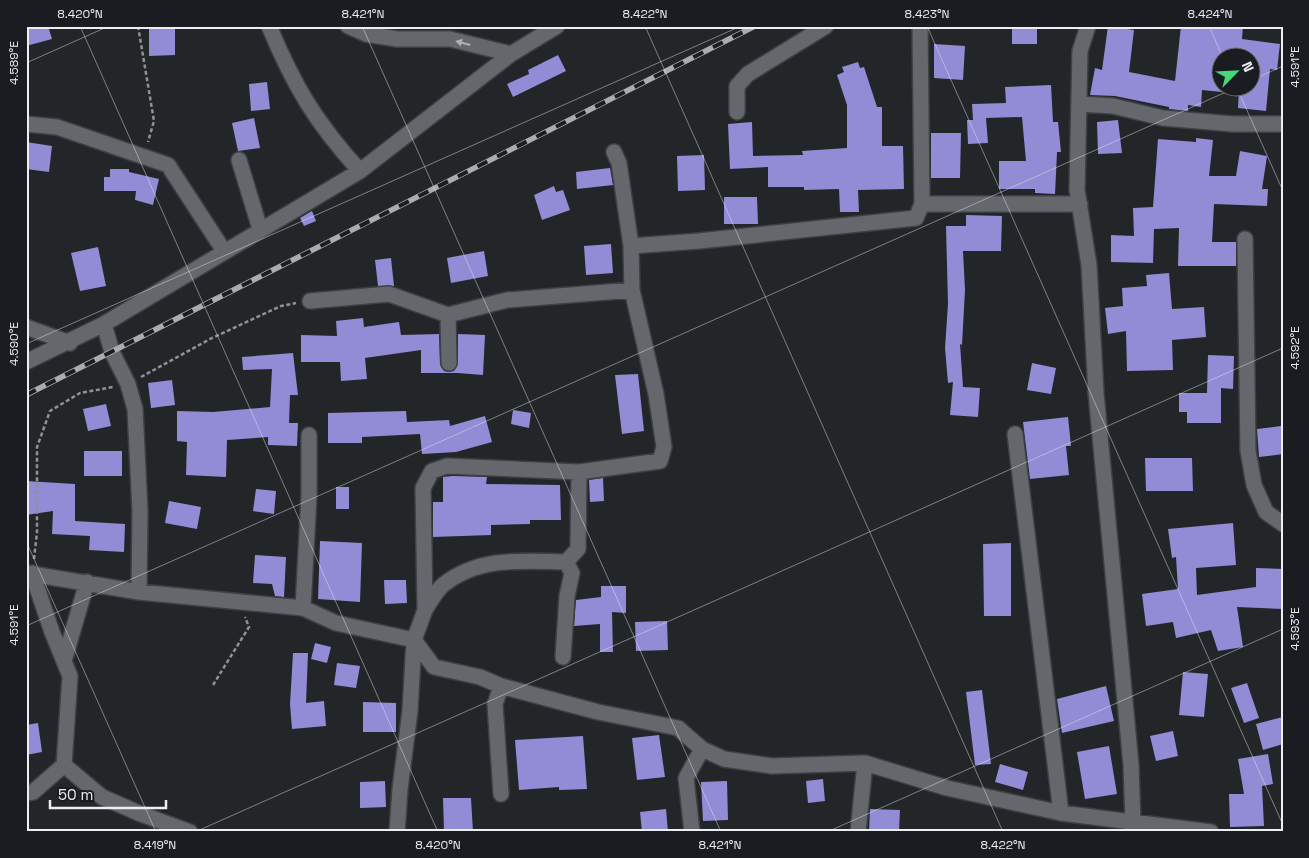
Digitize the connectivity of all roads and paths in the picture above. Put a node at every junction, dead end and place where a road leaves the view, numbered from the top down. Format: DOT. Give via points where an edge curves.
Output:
graph roads {
  1 [pos="138,26"];
  2 [pos="269,26"];
  3 [pos="348,26"];
  4 [pos="558,26"];
  5 [pos="826,26"];
  6 [pos="920,26"];
  7 [pos="1088,26"];
  8 [pos="511,54"];
  9 [pos="1079,104"];
  10 [pos="736,112"];
  11 [pos="26,124"];
  12 [pos="1283,124"];
  13 [pos="614,152"];
  14 [pos="142,156"];
  15 [pos="239,160"];
  16 [pos="360,171"];
  17 [pos="922,204"];
  18 [pos="1080,204"];
  19 [pos="260,229"];
  20 [pos="1245,239"];
  21 [pos="631,246"];
  22 [pos="224,251"];
  23 [pos="632,290"];
  24 [pos="310,301"];
  25 [pos="448,315"];
  26 [pos="104,324"];
  27 [pos="26,327"];
  28 [pos="70,343"];
  29 [pos="26,362"];
  30 [pos="449,363"];
  31 [pos="1015,434"];
  32 [pos="309,435"];
  33 [pos="578,472"];
  34 [pos="1283,524"];
  35 [pos="566,562"];
  36 [pos="29,573"];
  37 [pos="87,582"];
  38 [pos="139,592"];
  39 [pos="239,602"];
  40 [pos="303,608"];
  41 [pos="425,610"];
  42 [pos="414,640"];
  43 [pos="563,657"];
  44 [pos="64,661"];
  45 [pos="213,685"];
  46 [pos="501,686"];
  47 [pos="702,749"];
  48 [pos="865,762"];
  49 [pos="64,766"];
  50 [pos="26,793"];
  51 [pos="501,794"];
  52 [pos="1060,813"];
  53 [pos="1131,828"];
  54 [pos="190,832"];
  55 [pos="398,832"];
  56 [pos="692,832"];
  57 [pos="858,832"];
  58 [pos="1211,832"];
  1 -- 14 [label="path" via="154,120"];
  2 -- 16 [label="street" via="312,114"];
  8 -- 3 [label="street, one-way" via="450,40 397,39 366,34"];
  4 -- 8 [label="street"];
  5 -- 10 [label="street" via="748,74 737,86"];
  6 -- 17 [label="street"];
  7 -- 9 [label="street" via="1080,51"];
  8 -- 16 [label="street"];
  9 -- 12 [label="street" via="1113,106 1163,118 1223,124"];
  9 -- 18 [label="street" via="1077,190"];
  11 -- 14 [label="street" via="57,127"];
  13 -- 21 [label="street" via="619,164"];
  14 -- 22 [label="street" via="168,165"];
  15 -- 19 [label="street"];
  16 -- 19 [label="street"];
  17 -- 18 [label="street"];
  17 -- 21 [label="street" via="916,218"];
  18 -- 53 [label="street" via="1089,265 1097,403 1126,706"];
  19 -- 22 [label="street"];
  20 -- 34 [label="street" via="1248,451 1254,485 1266,512"];
  21 -- 23 [label="street"];
  22 -- 26 [label="street"];
  23 -- 25 [label="street" via="507,300"];
  23 -- 33 [label="street" via="656,394 664,447 660,461"];
  24 -- 25 [label="street" via="389,294"];
  25 -- 30 [label="street"];
  26 -- 28 [label="street"];
  26 -- 38 [label="street" via="135,409 140,511"];
  27 -- 28 [label="street"];
  28 -- 29 [label="street"];
  31 -- 52 [label="street"];
  32 -- 40 [label="street"];
  33 -- 35 [label="street" via="578,549"];
  33 -- 41 [label="street" via="447,466 432,471 423,488"];
  35 -- 41 [label="street" via="513,560 472,567 442,586"];
  35 -- 43 [label="street" via="572,573 566,596"];
  36 -- 37 [label="street"];
  36 -- 44 [label="street"];
  37 -- 38 [label="street"];
  37 -- 44 [label="street"];
  38 -- 39 [label="street"];
  39 -- 40 [label="street"];
  39 -- 45 [label="path" via="249,626"];
  40 -- 42 [label="street" via="336,623"];
  41 -- 42 [label="street"];
  42 -- 46 [label="street" via="434,667 480,677"];
  42 -- 55 [label="street"];
  44 -- 49 [label="street" via="70,676"];
  46 -- 47 [label="street" via="598,712 678,728"];
  46 -- 51 [label="street" via="495,704"];
  47 -- 48 [label="street" via="724,759 772,766"];
  47 -- 56 [label="street" via="686,778"];
  48 -- 52 [label="street" via="947,788"];
  48 -- 57 [label="street"];
  49 -- 50 [label="street" via="33,792"];
  49 -- 54 [label="street" via="102,797"];
  52 -- 53 [label="street"];
  53 -- 58 [label="street"];
}
